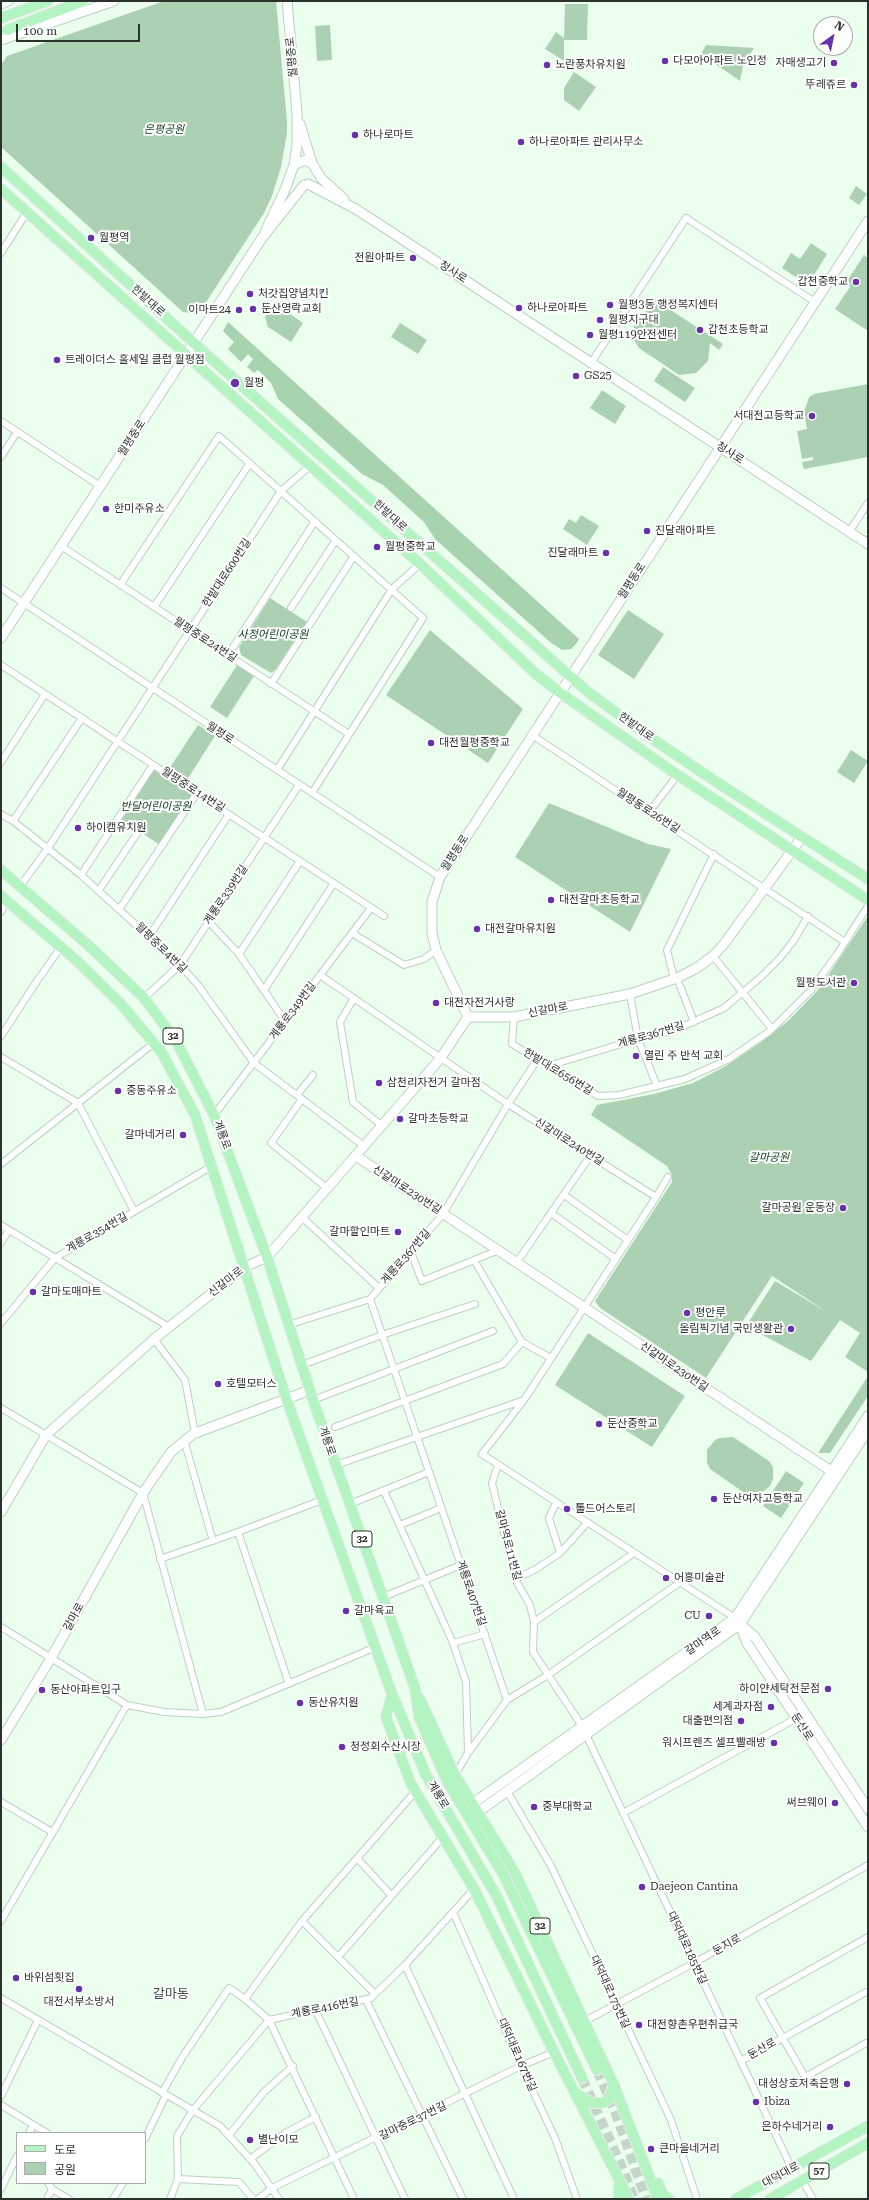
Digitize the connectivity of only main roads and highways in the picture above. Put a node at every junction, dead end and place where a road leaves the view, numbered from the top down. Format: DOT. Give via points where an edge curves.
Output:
graph roads {
  1 [pos="48,1"];
  2 [pos="83,1"];
  3 [pos="1,18"];
  4 [pos="4,36"];
  5 [pos="1,167"];
  6 [pos="1,188"];
  7 [pos="1,870"];
  8 [pos="868,879"];
  9 [pos="4,899"];
  10 [pos="868,900"];
  11 [pos="416,1688"];
  12 [pos="392,1694"];
  13 [pos="597,2070"];
  14 [pos="582,2078"];
  15 [pos="614,2086"];
  16 [pos="575,2093"];
  17 [pos="868,2126"];
  18 [pos="868,2143"];
  19 [pos="604,2147"];
  20 [pos="649,2172"];
  21 [pos="619,2186"];
  22 [pos="620,2199"];
  23 [pos="623,2199"];
  24 [pos="629,2199"];
  25 [pos="658,2199"];
  26 [pos="669,2199"];
  27 [pos="736,2199"];
  28 [pos="770,2199"];
  1 -- 3 [label="main road"];
  2 -- 4 [label="main road"];
  5 -- 8 [label="main road, 한밭대로" via="194,343 588,692 648,736"];
  6 -- 10 [label="main road, 한밭대로" via="420,564 536,674 676,774"];
  7 -- 11 [label="main road, 계룡로 / 32" via="21,885 144,998 176,1041 214,1114 267,1257 311,1395"];
  9 -- 12 [label="main road, 계룡로 / 32" via="120,1003 162,1053 195,1115 286,1398"];
  11 -- 13 [label="main road, 계룡로 / 32" via="419,1717 435,1756 448,1783 503,1874"];
  11 -- 15 [label="main road, 32" via="455,1775 515,1873"];
  12 -- 14 [label="main road, 계룡로 / 32" via="426,1775 496,1895"];
  12 -- 16 [label="main road" via="386,1717 415,1792 474,1889"];
  15 -- 16 [label="main road" via="608,2100 602,2103 592,2103"];
  15 -- 20 [label="main road, 32"];
  16 -- 19 [label="main road"];
  17 -- 27 [label="main road, 대덕대로 / 57"];
  18 -- 28 [label="main road, 대덕대로 / 57"];
  19 -- 21 [label="main road"];
  19 -- 24 [label="main road"];
  20 -- 25 [label="main road, 32"];
  20 -- 26 [label="main road" via="656,2178 662,2192"];
  21 -- 22 [label="main road"];
  21 -- 23 [label="main road"];
}
